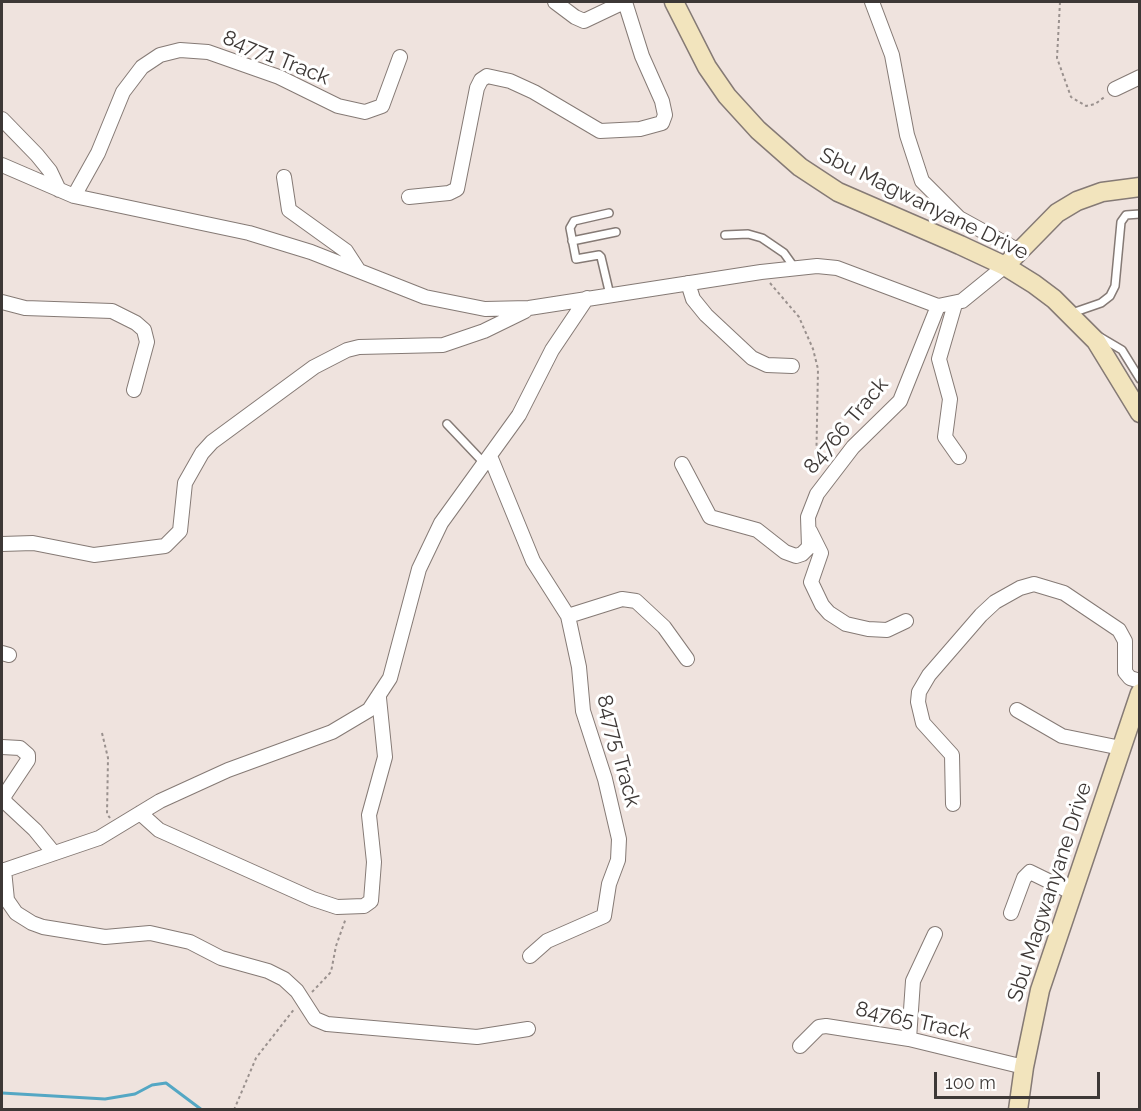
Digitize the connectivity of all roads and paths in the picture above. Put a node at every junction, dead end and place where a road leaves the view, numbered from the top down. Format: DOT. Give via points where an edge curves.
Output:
graph roads {
  1 [pos="555,2"];
  2 [pos="624,2"];
  3 [pos="674,2"];
  4 [pos="872,2"];
  5 [pos="1060,2"];
  6 [pos="400,57"];
  7 [pos="1140,77"];
  8 [pos="1115,89"];
  9 [pos="2,119"];
  10 [pos="2,165"];
  11 [pos="284,177"];
  12 [pos="1140,187"];
  13 [pos="59,190"];
  14 [pos="74,196"];
  15 [pos="409,197"];
  16 [pos="609,213"];
  17 [pos="1140,213"];
  18 [pos="616,232"];
  19 [pos="725,235"];
  20 [pos="572,242"];
  21 [pos="1019,251"];
  22 [pos="1005,266"];
  23 [pos="794,267"];
  24 [pos="359,271"];
  25 [pos="761,272"];
  26 [pos="688,283"];
  27 [pos="610,295"];
  28 [pos="587,298"];
  29 [pos="2,302"];
  30 [pos="955,304"];
  31 [pos="938,306"];
  32 [pos="530,308"];
  33 [pos="1070,314"];
  34 [pos="1086,331"];
  35 [pos="792,366"];
  36 [pos="1140,379"];
  37 [pos="134,390"];
  38 [pos="1140,412"];
  39 [pos="447,424"];
  40 [pos="959,457"];
  41 [pos="487,459"];
  42 [pos="682,464"];
  43 [pos="817,494"];
  44 [pos="808,529"];
  45 [pos="2,544"];
  46 [pos="568,615"];
  47 [pos="906,621"];
  48 [pos="687,659"];
  49 [pos="1140,681"];
  50 [pos="1140,693"];
  51 [pos="379,698"];
  52 [pos="1017,710"];
  53 [pos="102,733"];
  54 [pos="2,747"];
  55 [pos="1121,748"];
  56 [pos="953,804"];
  57 [pos="140,813"];
  58 [pos="117,827"];
  59 [pos="52,852"];
  60 [pos="3,871"];
  61 [pos="1073,893"];
  62 [pos="352,908"];
  63 [pos="1011,913"];
  64 [pos="935,934"];
  65 [pos="530,956"];
  66 [pos="302,1000"];
  67 [pos="528,1029"];
  68 [pos="909,1039"];
  69 [pos="800,1046"];
  70 [pos="1024,1067"];
  71 [pos="234,1110"];
  72 [pos="1018,1110"];
  1 -- 2 [label="street" via="579,20"];
  2 -- 15 [label="street" via="662,101 663,121 653,128 600,131 534,92 487,76 477,88 457,189"];
  3 -- 22 [label="main road, Sbu Magwanyane Drive" via="707,67 727,96 800,168 871,208"];
  4 -- 21 [label="street" via="892,55 907,135 922,181 959,218"];
  5 -- 8 [label="path" via="1057,58 1071,97 1086,106"];
  6 -- 14 [label="street, 84771 Track" via="382,106 365,112 338,106 279,77 208,52 180,50 160,55 142,67 123,92 98,153"];
  7 -- 8 [label="street"];
  9 -- 13 [label="street" via="43,163"];
  10 -- 13 [label="street"];
  11 -- 24 [label="street" via="289,210 346,251"];
  12 -- 21 [label="main road" via="1102,192 1077,201 1057,213"];
  13 -- 14 [label="street"];
  14 -- 24 [label="street" via="249,233"];
  16 -- 20 [label="lane" via="574,221 570,228"];
  17 -- 33 [label="lane" via="1126,214 1121,222 1115,286 1110,296"];
  18 -- 20 [label="lane"];
  19 -- 23 [label="lane" via="762,238 784,253"];
  20 -- 27 [label="lane" via="576,259 601,257"];
  21 -- 22 [label="main road"];
  22 -- 30 [label="street"];
  22 -- 33 [label="main road, Sbu Magwanyane Drive"];
  23 -- 25 [label="street"];
  23 -- 31 [label="street" via="837,268"];
  24 -- 32 [label="street" via="449,304 485,309"];
  25 -- 26 [label="street"];
  25 -- 43 [label="path" via="799,317 813,349 818,369"];
  26 -- 27 [label="street"];
  26 -- 35 [label="street" via="698,306 743,350 759,362"];
  27 -- 28 [label="street"];
  28 -- 32 [label="street"];
  28 -- 41 [label="street" via="547,360 519,415"];
  29 -- 37 [label="street" via="25,308 112,310 136,323 144,330 147,342"];
  30 -- 31 [label="street"];
  30 -- 40 [label="street" via="939,359 950,399 945,437"];
  31 -- 43 [label="street, 84766 Track" via="900,401 852,447"];
  32 -- 45 [label="street" via="484,331 443,345 359,347 314,367 202,453 185,483 180,531 165,546 94,555 33,543"];
  33 -- 34 [label="main road, Sbu Magwanyane Drive"];
  34 -- 36 [label="lane" via="1122,350"];
  34 -- 38 [label="main road, Sbu Magwanyane Drive" via="1115,369"];
  39 -- 41 [label="lane"];
  41 -- 46 [label="street, 84775 Track" via="533,561"];
  41 -- 51 [label="street" via="454,501 427,551 390,678"];
  42 -- 44 [label="street, 84766 Track" via="712,519 757,530 796,556 809,547"];
  43 -- 44 [label="street, 84766 Track" via="810,509"];
  44 -- 47 [label="street" via="821,553 812,582 829,613 846,624 868,629 887,630"];
  46 -- 48 [label="street" via="622,599 636,601 664,627"];
  46 -- 65 [label="street, 84775 Track" via="583,711 611,803 619,850 604,916 547,941"];
  49 -- 56 [label="street" via="1125,672 1125,641 1119,630 1064,593 1034,584 995,602 929,675 919,692 923,723 952,755"];
  50 -- 55 [label="main road, Sbu Magwanyane Drive"];
  51 -- 57 [label="street" via="359,717 332,732 228,770"];
  51 -- 62 [label="street" via="385,750 368,820 374,862 371,898 364,906"];
  52 -- 55 [label="street" via="1062,736"];
  53 -- 58 [label="path" via="108,758 107,814"];
  54 -- 59 [label="street" via="21,748 28,755 4,796 5,802"];
  55 -- 61 [label="main road, Sbu Magwanyane Drive"];
  57 -- 58 [label="street"];
  57 -- 62 [label="street" via="159,830 244,869 326,904"];
  58 -- 59 [label="street" via="99,838"];
  59 -- 60 [label="street"];
  60 -- 66 [label="street" via="7,900 16,913 32,923 105,937 143,933 181,939 221,958 276,975 292,985"];
  61 -- 63 [label="street" via="1030,872"];
  61 -- 70 [label="main road, Sbu Magwanyane Drive" via="1040,990"];
  62 -- 66 [label="path" via="336,946 331,972"];
  64 -- 68 [label="street" via="913,981"];
  66 -- 67 [label="street" via="315,1019 337,1025 477,1037"];
  66 -- 71 [label="path" via="256,1058"];
  68 -- 69 [label="street, 84765 Track" via="826,1026 819,1027"];
  68 -- 70 [label="street, 84765 Track"];
  70 -- 72 [label="main road, Sbu Magwanyane Drive"];
}
